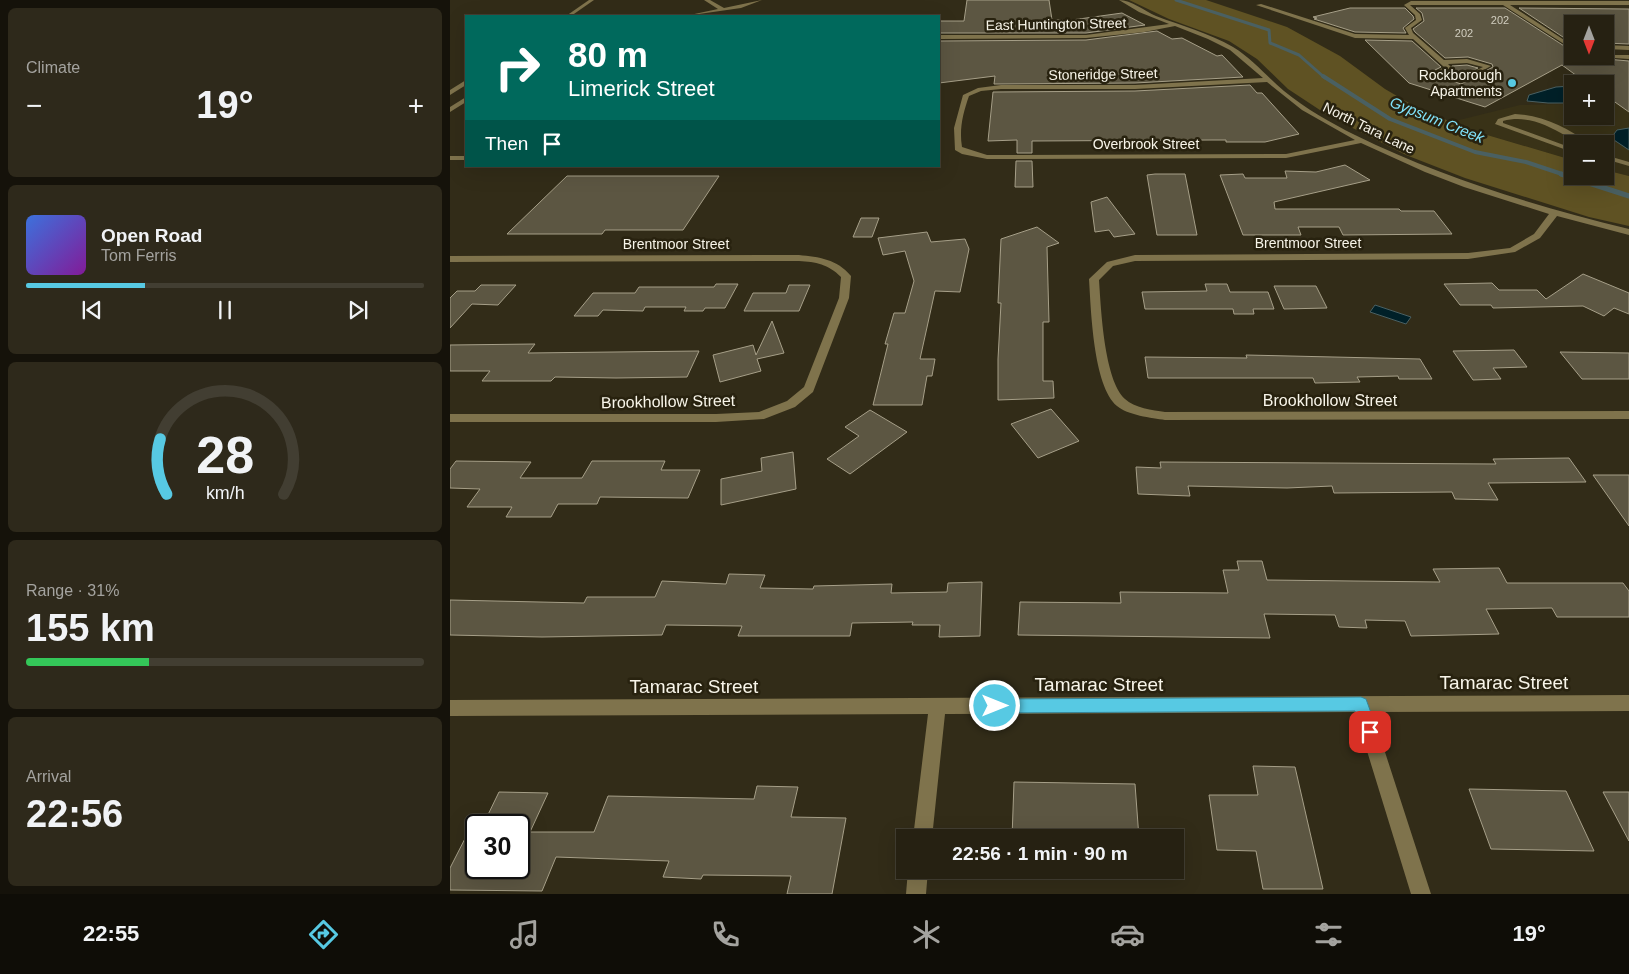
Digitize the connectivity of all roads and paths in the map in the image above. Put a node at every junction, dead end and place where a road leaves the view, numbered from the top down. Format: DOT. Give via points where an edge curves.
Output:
graph roads {
  1 [pos="592,0"];
  2 [pos="706,0"];
  3 [pos="760,0"];
  4 [pos="1121,0"];
  5 [pos="1504,3"];
  6 [pos="1629,3"];
  7 [pos="1259,5"];
  8 [pos="723,9"];
  9 [pos="570,15"];
  10 [pos="693,15"];
  11 [pos="1173,25"];
  12 [pos="940,37"];
  13 [pos="1415,37"];
  14 [pos="1564,42"];
  15 [pos="1614,48"];
  16 [pos="1629,48"];
  17 [pos="1614,57"];
  18 [pos="1629,57"];
  19 [pos="1442,62"];
  20 [pos="1269,80"];
  21 [pos="465,83"];
  22 [pos="450,93"];
  23 [pos="465,100"];
  24 [pos="450,110"];
  25 [pos="959,121"];
  26 [pos="1571,135"];
  27 [pos="1361,141"];
  28 [pos="1564,147"];
  29 [pos="450,158"];
  30 [pos="465,158"];
  31 [pos="1614,160"];
  32 [pos="1629,164"];
  33 [pos="1555,212"];
  34 [pos="1629,232"];
  35 [pos="450,258"];
  36 [pos="1098,321"];
  37 [pos="834,324"];
  38 [pos="1629,415"];
  39 [pos="450,418"];
  40 [pos="1629,703"];
  41 [pos="1361,704"];
  42 [pos="937,706"];
  43 [pos="450,708"];
  44 [pos="923,829"];
  45 [pos="917,879"];
  46 [pos="916,894"];
  47 [pos="1421,894"];
  1 -- 9 [label="street"];
  2 -- 8 [label="street"];
  3 -- 8 [label="street"];
  4 -- 11 [label="street, North Tara Lane"];
  5 -- 6 [label="street"];
  5 -- 13 [label="street" via="1411,3 1407,5 1419,20 1408,28"];
  5 -- 14 [label="street"];
  7 -- 13 [label="street" via="1346,34"];
  8 -- 10 [label="street"];
  11 -- 12 [label="street, East Huntington Street" via="1101,36"];
  11 -- 20 [label="street, North Tara Lane" via="1231,48"];
  13 -- 19 [label="street"];
  15 -- 16 [label="street"];
  17 -- 18 [label="street"];
  19 -- 19 [label="street" via="1448,67 1438,73 1462,80 1488,66 1467,61"];
  20 -- 25 [label="street, Stoneridge Street" via="1136,87 980,89 966,95"];
  20 -- 27 [label="street, North Tara Lane" via="1313,114"];
  21 -- 22 [label="street"];
  23 -- 24 [label="street"];
  25 -- 27 [label="street, Overbrook Street" via="958,148 987,157 1286,156"];
  26 -- 28 [label="street" via="1530,118 1515,116 1500,120 1499,124"];
  27 -- 33 [label="street, North Tara Lane" via="1425,169"];
  29 -- 30 [label="street"];
  31 -- 32 [label="street"];
  33 -- 34 [label="street, North Tara Lane"];
  33 -- 36 [label="street, Brentmoor Street" via="1537,236 1512,250 1468,256 1135,258 1110,264 1094,279"];
  35 -- 37 [label="street, Brentmoor Street" via="826,260 846,276 844,298"];
  36 -- 38 [label="street, Brookhollow Street" via="1106,382 1121,403 1165,416"];
  37 -- 39 [label="street, Brookhollow Street" via="809,389 790,404 760,416"];
  40 -- 41 [label="street, Tamarac Street"];
  41 -- 42 [label="street, Tamarac Street"];
  41 -- 47 [label="street"];
  42 -- 43 [label="street, Tamarac Street"];
  42 -- 44 [label="street"];
  45 -- 46 [label="street"];
}
